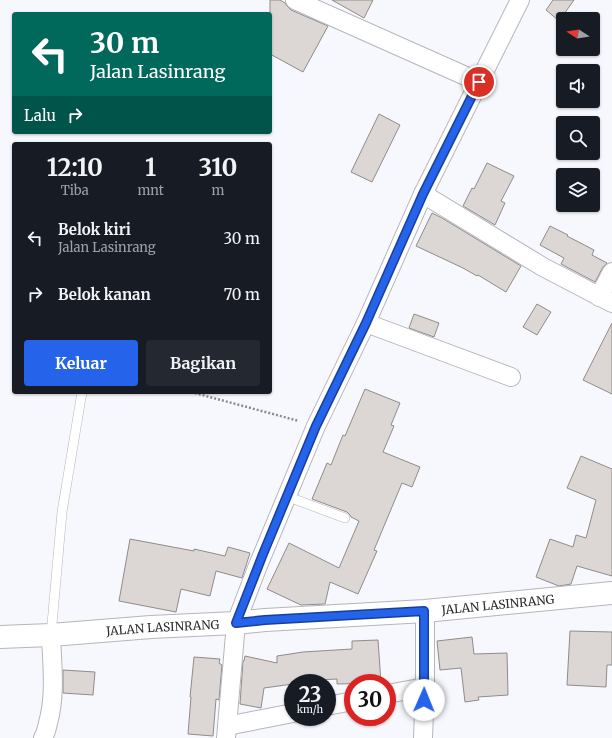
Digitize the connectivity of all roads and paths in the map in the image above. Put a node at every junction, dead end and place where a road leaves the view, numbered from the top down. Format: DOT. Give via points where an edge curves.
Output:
graph roads {
  1 [pos="295,0"];
  2 [pos="520,0"];
  3 [pos="479,82"];
  4 [pos="423,194"];
  5 [pos="612,272"];
  6 [pos="606,300"];
  7 [pos="366,323"];
  8 [pos="511,377"];
  9 [pos="82,394"];
  10 [pos="198,394"];
  11 [pos="316,426"];
  12 [pos="286,496"];
  13 [pos="345,518"];
  14 [pos="612,593"];
  15 [pos="424,611"];
  16 [pos="236,623"];
  17 [pos="51,635"];
  18 [pos="0,637"];
  19 [pos="425,687"];
  20 [pos="396,692"];
  21 [pos="284,716"];
  22 [pos="227,732"];
  23 [pos="43,738"];
  24 [pos="423,738"];
  1 -- 3 [label="street"];
  2 -- 3 [label="street"];
  3 -- 4 [label="street"];
  4 -- 6 [label="street" via="543,267"];
  4 -- 7 [label="street"];
  5 -- 6 [label="street"];
  7 -- 8 [label="street"];
  7 -- 11 [label="street"];
  9 -- 17 [label="lane" via="62,512"];
  10 -- 11 [label="path"];
  11 -- 12 [label="street"];
  12 -- 13 [label="lane"];
  12 -- 16 [label="street"];
  14 -- 15 [label="street, JALAN LASINRANG"];
  15 -- 16 [label="street, JALAN LASINRANG"];
  15 -- 19 [label="street"];
  16 -- 17 [label="street, JALAN LASINRANG"];
  16 -- 22 [label="street"];
  17 -- 18 [label="street, JALAN LASINRANG"];
  17 -- 23 [label="street" via="53,687 50,715"];
  19 -- 20 [label="street"];
  19 -- 24 [label="street"];
  21 -- 22 [label="street"];
}
